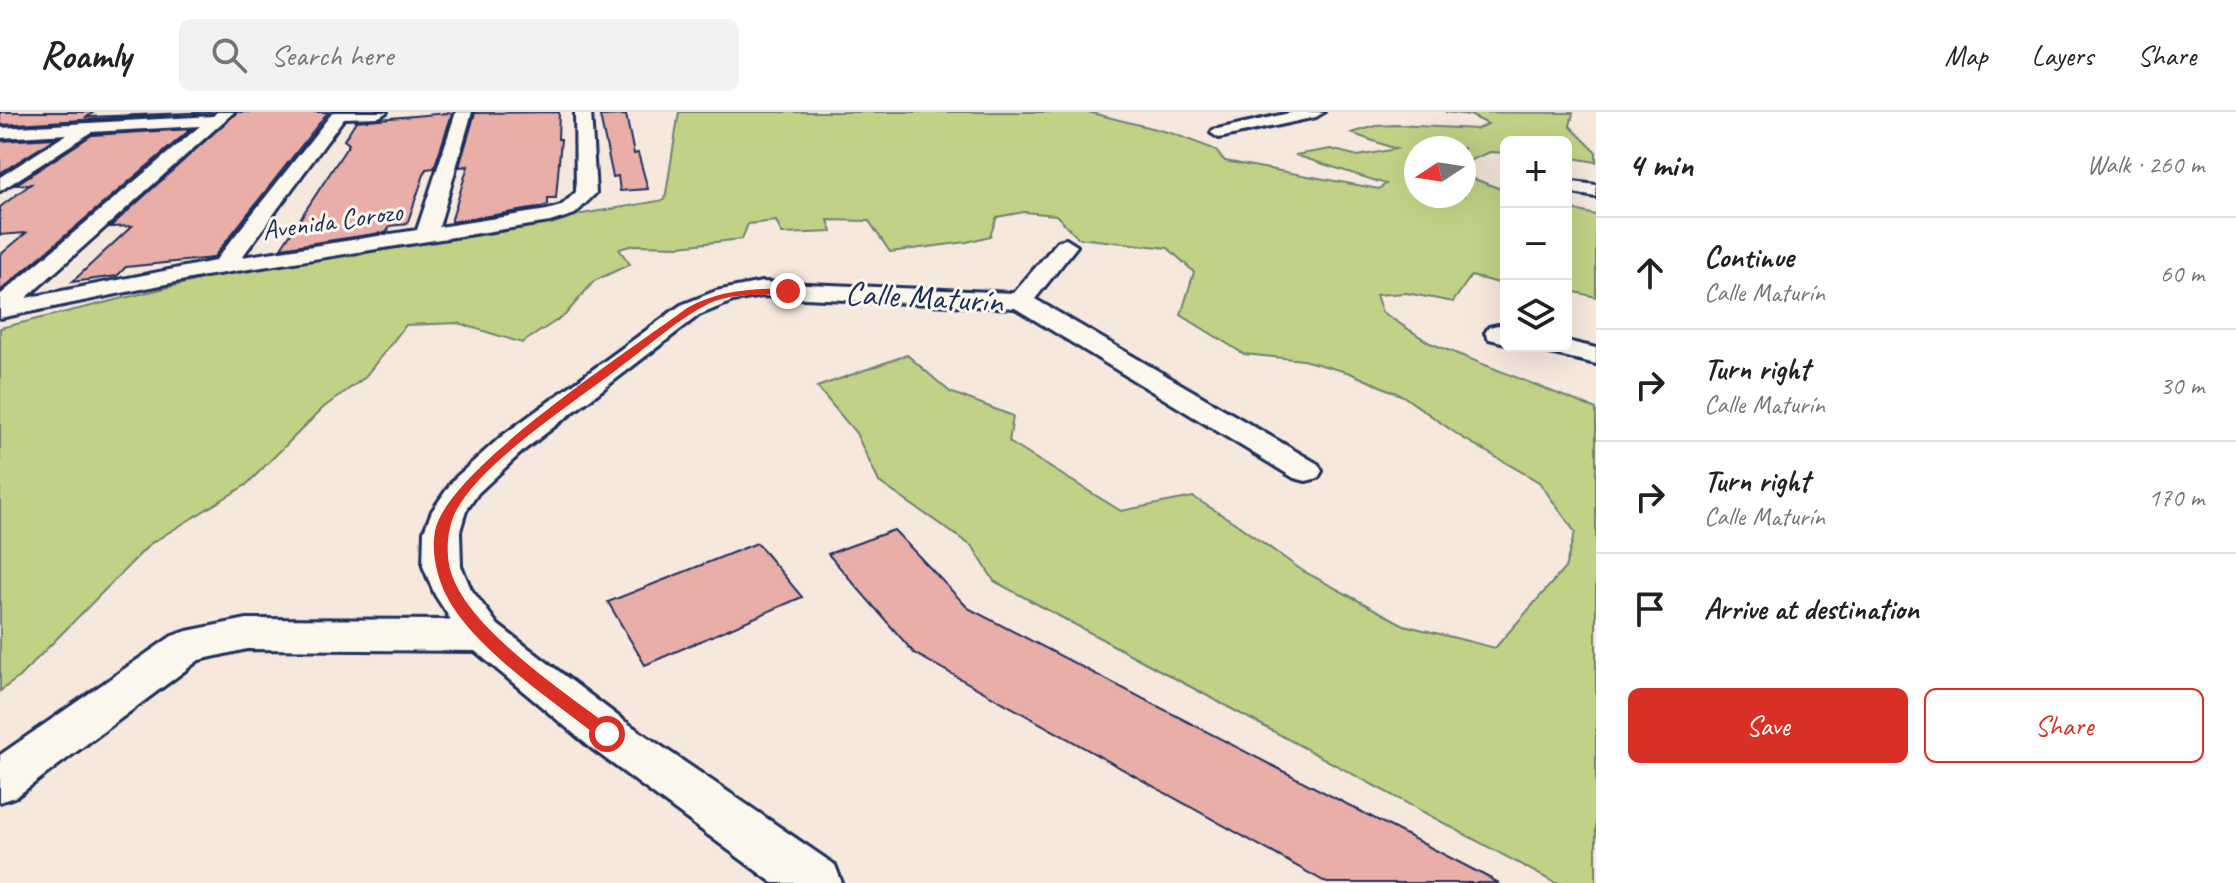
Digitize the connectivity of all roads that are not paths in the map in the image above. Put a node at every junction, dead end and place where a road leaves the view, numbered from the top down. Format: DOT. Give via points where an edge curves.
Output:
graph roads {
  1 [pos="111,112"];
  2 [pos="379,112"];
  3 [pos="464,112"];
  4 [pos="583,112"];
  5 [pos="1316,112"];
  6 [pos="340,113"];
  7 [pos="221,116"];
  8 [pos="87,128"];
  9 [pos="0,133"];
  10 [pos="1219,133"];
  11 [pos="0,185"];
  12 [pos="1573,188"];
  13 [pos="1596,191"];
  14 [pos="426,236"];
  15 [pos="1066,246"];
  16 [pos="224,265"];
  17 [pos="1021,301"];
  18 [pos="0,310"];
  19 [pos="1572,350"];
  20 [pos="1596,356"];
  21 [pos="1306,471"];
  22 [pos="484,636"];
  23 [pos="0,781"];
  24 [pos="816,883"];
  1 -- 8 [label="street"];
  2 -- 6 [label="street"];
  3 -- 14 [label="street"];
  4 -- 14 [label="street, Avenida Corozo" via="588,186 578,201 550,216"];
  5 -- 10 [label="street"];
  6 -- 16 [label="street"];
  7 -- 8 [label="street"];
  7 -- 18 [label="street"];
  8 -- 9 [label="street"];
  8 -- 11 [label="street"];
  12 -- 13 [label="street"];
  14 -- 16 [label="street, Avenida Corozo"];
  15 -- 17 [label="street, Calle Maturín"];
  16 -- 18 [label="street, Avenida Corozo"];
  17 -- 21 [label="street, Calle Maturín"];
  17 -- 22 [label="street, Calle Maturín" via="762,289 690,310 513,443 466,486 449,511 442,531 442,566 454,595"];
  19 -- 20 [label="street"];
  22 -- 23 [label="street" via="247,634 187,647"];
  22 -- 24 [label="street, Calle Maturín" via="607,734"];
}
